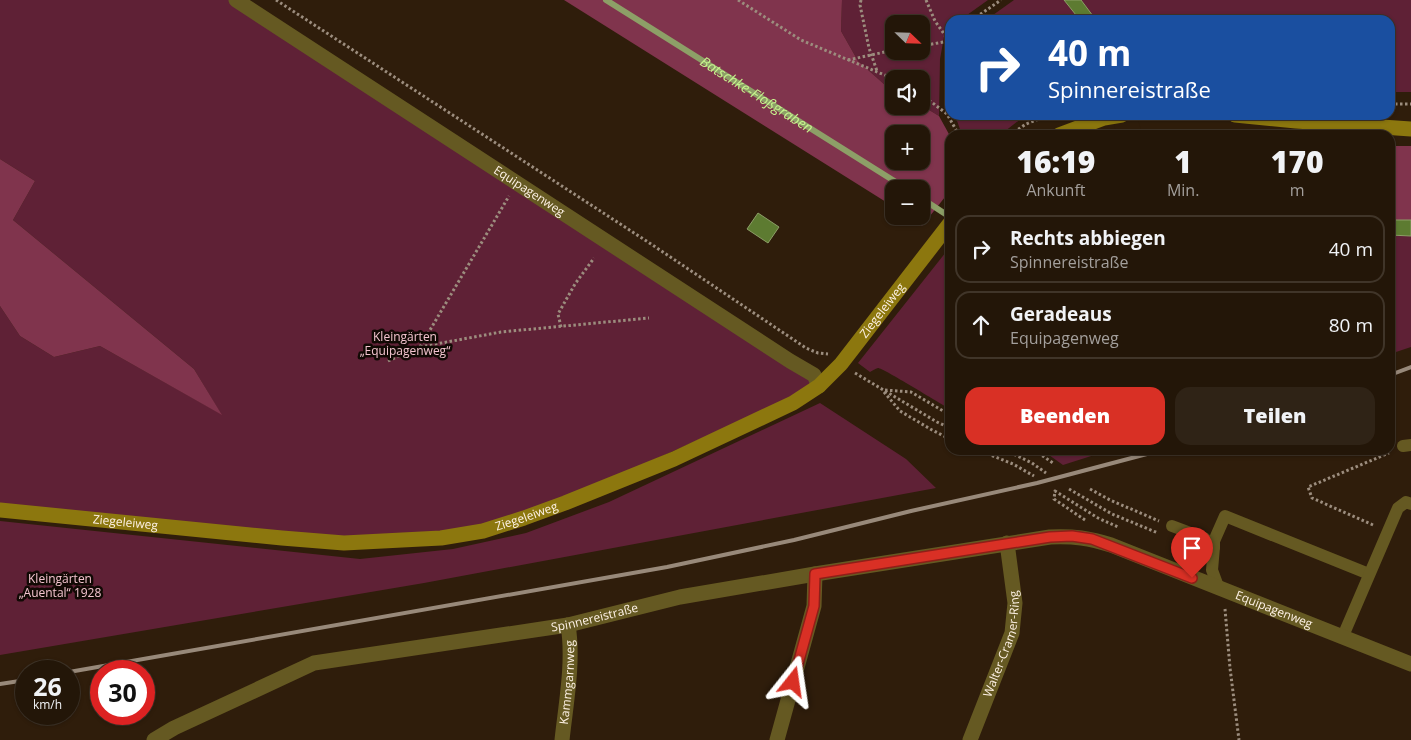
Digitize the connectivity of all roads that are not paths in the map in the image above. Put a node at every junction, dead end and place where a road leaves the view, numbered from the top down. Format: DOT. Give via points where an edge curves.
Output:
graph roads {
  1 [pos="236,0"];
  2 [pos="1099,120"];
  3 [pos="1293,120"];
  4 [pos="1411,128"];
  5 [pos="1072,130"];
  6 [pos="945,229"];
  7 [pos="819,386"];
  8 [pos="1411,504"];
  9 [pos="0,510"];
  10 [pos="1169,531"];
  11 [pos="1050,537"];
  12 [pos="1007,543"];
  13 [pos="1214,547"];
  14 [pos="815,574"];
  15 [pos="1370,574"];
  16 [pos="1222,596"];
  17 [pos="568,624"];
  18 [pos="1343,636"];
  19 [pos="1411,664"];
  20 [pos="154,740"];
  21 [pos="562,740"];
  22 [pos="777,740"];
  23 [pos="970,740"];
  1 -- 7 [label="street, Equipagenweg" via="814,375"];
  2 -- 5 [label="main road"];
  3 -- 4 [label="main road"];
  6 -- 7 [label="main road, Ziegeleiweg" via="841,364"];
  7 -- 9 [label="main road, Ziegeleiweg" via="769,415 620,481 483,531 441,538 344,542"];
  8 -- 15 [label="lane" via="1406,502 1398,508"];
  10 -- 13 [label="lane" via="1204,538"];
  11 -- 12 [label="street, Spinnereistraße"];
  11 -- 16 [label="street, Equipagenweg" via="1092,539"];
  12 -- 14 [label="street, Spinnereistraße"];
  12 -- 23 [label="street, Walter-Cramer-Ring" via="1015,603 1012,633"];
  13 -- 15 [label="lane" via="1225,516"];
  13 -- 16 [label="lane" via="1212,570"];
  14 -- 17 [label="street, Spinnereistraße" via="680,597"];
  14 -- 22 [label="street" via="814,606"];
  15 -- 18 [label="lane"];
  16 -- 18 [label="street, Equipagenweg"];
  17 -- 20 [label="street, Spinnereistraße" via="314,663"];
  17 -- 21 [label="street, Kammgarnweg" via="570,658"];
  18 -- 19 [label="street, Equipagenweg"];
}
